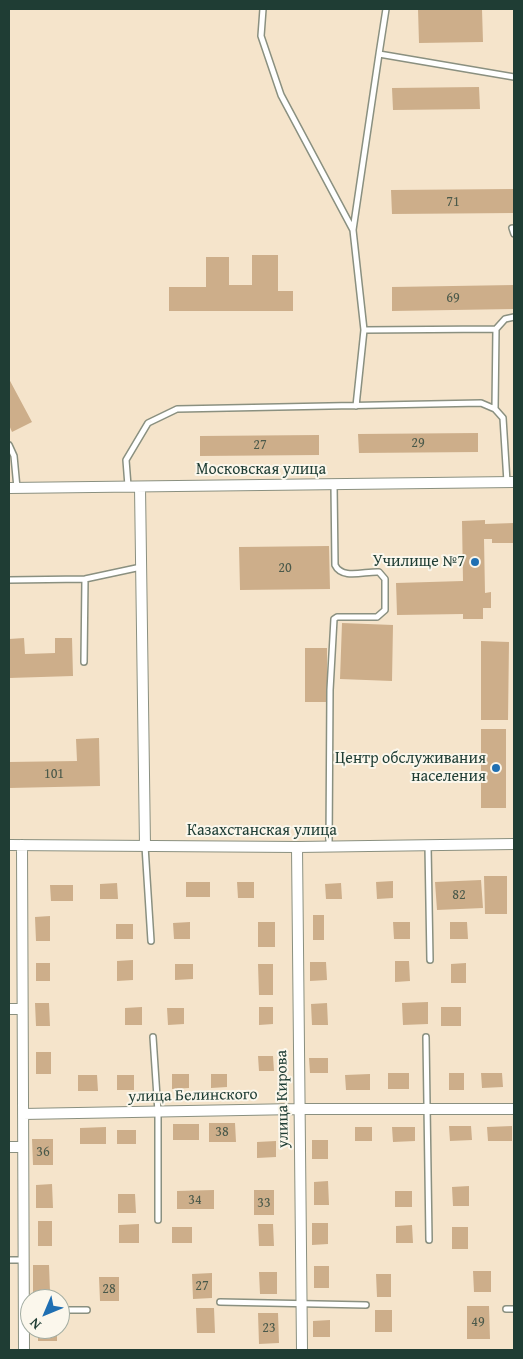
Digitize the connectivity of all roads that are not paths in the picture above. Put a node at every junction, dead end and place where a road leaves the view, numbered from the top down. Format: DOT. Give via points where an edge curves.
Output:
graph roads {
  1 [pos="263,9"];
  2 [pos="386,9"];
  3 [pos="379,54"];
  4 [pos="514,77"];
  5 [pos="353,230"];
  6 [pos="514,317"];
  7 [pos="496,329"];
  8 [pos="364,330"];
  9 [pos="356,406"];
  10 [pos="495,409"];
  11 [pos="9,445"];
  12 [pos="511,482"];
  13 [pos="334,485"];
  14 [pos="128,487"];
  15 [pos="140,487"];
  16 [pos="13,488"];
  17 [pos="142,567"];
  18 [pos="85,579"];
  19 [pos="9,580"];
  20 [pos="84,662"];
  21 [pos="512,842"];
  22 [pos="9,845"];
  23 [pos="22,845"];
  24 [pos="145,846"];
  25 [pos="428,846"];
  26 [pos="297,847"];
  27 [pos="329,847"];
  28 [pos="151,941"];
  29 [pos="430,960"];
  30 [pos="9,1009"];
  31 [pos="22,1009"];
  32 [pos="154,1037"];
  33 [pos="426,1037"];
  34 [pos="298,1109"];
  35 [pos="428,1109"];
  36 [pos="514,1109"];
  37 [pos="158,1112"];
  38 [pos="23,1114"];
  39 [pos="9,1147"];
  40 [pos="23,1147"];
  41 [pos="158,1220"];
  42 [pos="429,1240"];
  43 [pos="9,1260"];
  44 [pos="24,1260"];
  45 [pos="26,1289"];
  46 [pos="220,1302"];
  47 [pos="301,1302"];
  48 [pos="366,1305"];
  49 [pos="514,1308"];
  50 [pos="506,1309"];
  51 [pos="70,1310"];
  52 [pos="87,1310"];
  53 [pos="302,1350"];
  1 -- 5 [label="lane" via="261,36 281,95"];
  2 -- 3 [label="lane"];
  3 -- 4 [label="lane"];
  3 -- 5 [label="lane"];
  5 -- 8 [label="lane"];
  6 -- 7 [label="lane" via="505,319"];
  7 -- 8 [label="lane"];
  7 -- 10 [label="lane"];
  8 -- 9 [label="lane"];
  9 -- 10 [label="lane" via="481,404"];
  9 -- 14 [label="lane" via="177,409 148,423 126,460"];
  10 -- 12 [label="lane" via="503,418"];
  11 -- 16 [label="lane" via="14,456"];
  12 -- 13 [label="street, Московская улица"];
  13 -- 15 [label="street, Московская улица"];
  13 -- 27 [label="lane" via="337,570 345,574 379,572 385,579 385,610 376,617 334,619"];
  14 -- 15 [label="street, Московская улица"];
  14 -- 16 [label="street, Московская улица"];
  15 -- 17 [label="street"];
  17 -- 18 [label="lane"];
  17 -- 24 [label="street"];
  18 -- 19 [label="lane"];
  18 -- 20 [label="lane"];
  21 -- 25 [label="street, Казахстанская улица"];
  22 -- 23 [label="street, Казахстанская улица"];
  23 -- 24 [label="street, Казахстанская улица"];
  23 -- 31 [label="street"];
  24 -- 26 [label="street, Казахстанская улица"];
  24 -- 28 [label="lane"];
  25 -- 27 [label="street, Казахстанская улица"];
  25 -- 29 [label="lane"];
  26 -- 27 [label="street, Казахстанская улица"];
  26 -- 34 [label="street, улица Кирова"];
  30 -- 31 [label="street"];
  31 -- 38 [label="street"];
  32 -- 37 [label="lane"];
  33 -- 35 [label="lane"];
  34 -- 35 [label="street, улица Белинского"];
  34 -- 37 [label="street, улица Белинского"];
  34 -- 47 [label="street, улица Кирова"];
  35 -- 36 [label="street, улица Белинского"];
  35 -- 42 [label="lane"];
  37 -- 38 [label="street, улица Белинского"];
  37 -- 41 [label="lane"];
  38 -- 40 [label="street"];
  39 -- 40 [label="street"];
  40 -- 44 [label="street"];
  43 -- 44 [label="lane"];
  44 -- 45 [label="street"];
  46 -- 47 [label="lane"];
  47 -- 48 [label="lane"];
  47 -- 53 [label="street, улица Кирова"];
  49 -- 50 [label="lane"];
  51 -- 52 [label="lane"];
}
